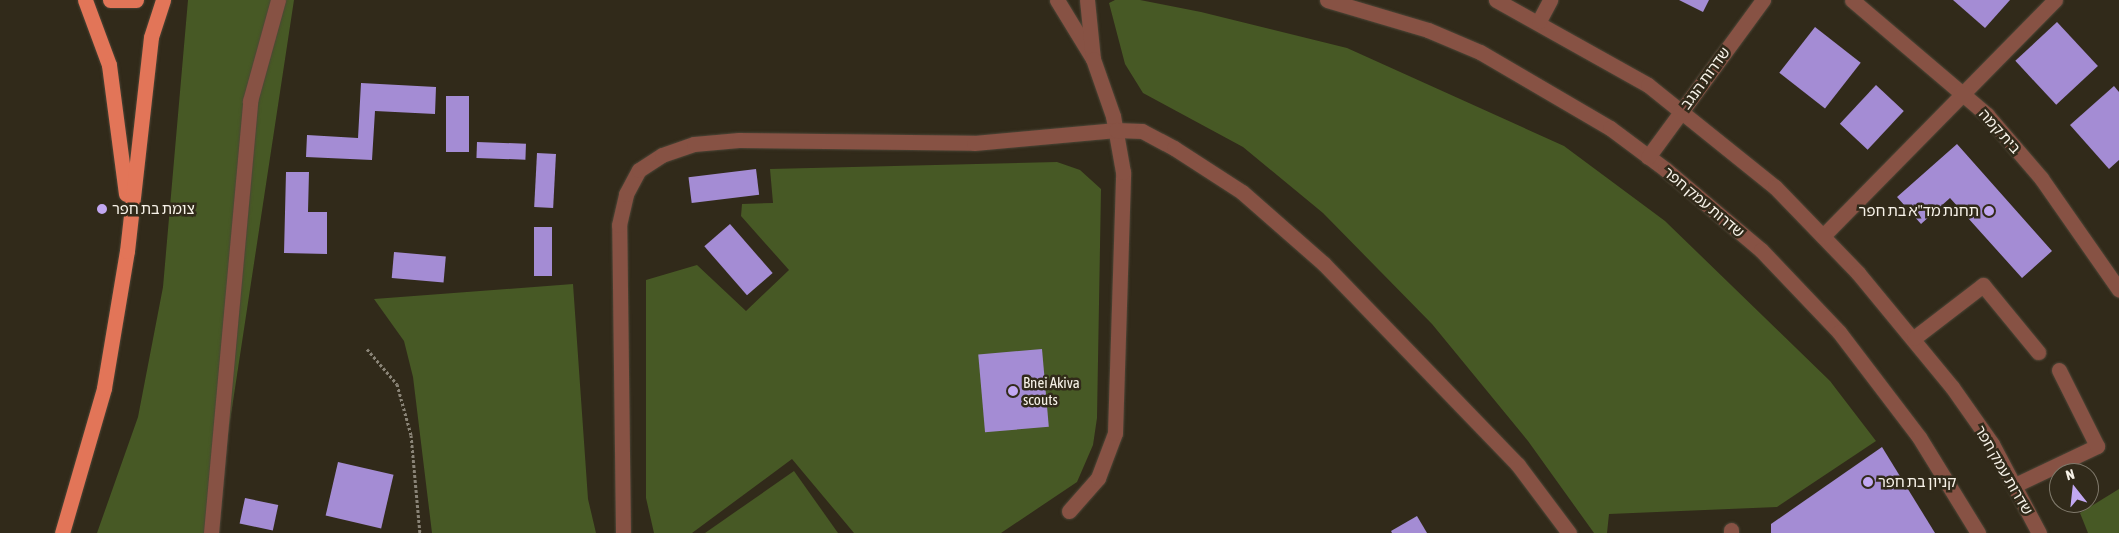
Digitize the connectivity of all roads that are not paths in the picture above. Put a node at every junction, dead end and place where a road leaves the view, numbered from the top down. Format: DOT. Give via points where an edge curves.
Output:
graph roads {
  1 [pos="85,0"];
  2 [pos="110,0"];
  3 [pos="136,0"];
  4 [pos="163,0"];
  5 [pos="278,0"];
  6 [pos="1057,0"];
  7 [pos="1087,0"];
  8 [pos="1327,0"];
  9 [pos="1496,0"];
  10 [pos="1550,0"];
  11 [pos="1763,0"];
  12 [pos="1852,0"];
  13 [pos="2055,0"];
  14 [pos="1539,21"];
  15 [pos="1093,59"];
  16 [pos="1964,93"];
  17 [pos="1683,109"];
  18 [pos="1116,130"];
  19 [pos="1648,157"];
  20 [pos="129,215"];
  21 [pos="1823,236"];
  22 [pos="2119,290"];
  23 [pos="1914,338"];
  24 [pos="2038,352"];
  25 [pos="2059,370"];
  26 [pos="2015,484"];
  27 [pos="1069,511"];
  28 [pos="62,533"];
  29 [pos="211,533"];
  30 [pos="623,533"];
  31 [pos="1568,533"];
  32 [pos="1978,533"];
  33 [pos="2039,533"];
  1 -- 20 [label="main road" via="109,65"];
  2 -- 3 [label="main road"];
  4 -- 20 [label="main road" via="151,36"];
  5 -- 29 [label="street" via="250,101"];
  6 -- 15 [label="street"];
  7 -- 15 [label="street"];
  8 -- 19 [label="street, שדרות עמק חפר" via="1428,30 1480,52 1610,128"];
  9 -- 14 [label="street, שדרות עמק חפר"];
  10 -- 14 [label="street"];
  11 -- 17 [label="street, שדרות הנגב"];
  12 -- 16 [label="street, בית קמה"];
  13 -- 16 [label="street"];
  14 -- 17 [label="street, שדרות עמק חפר"];
  15 -- 18 [label="street"];
  16 -- 21 [label="street"];
  16 -- 22 [label="street, בית קמה" via="2041,178"];
  17 -- 19 [label="street, שדרות הנגב"];
  17 -- 21 [label="street, שדרות עמק חפר" via="1775,187"];
  18 -- 27 [label="street" via="1123,216 1115,433 1098,478"];
  18 -- 30 [label="street" via="974,143 739,140 694,144 662,155 639,170 626,194 620,225"];
  18 -- 31 [label="street" via="1142,131 1174,148 1242,192 1324,264 1518,465"];
  19 -- 32 [label="street, שדרות עמק חפר" via="1761,250 1839,332 1919,437"];
  20 -- 28 [label="main road" via="104,388"];
  21 -- 23 [label="street, שדרות עמק חפר"];
  23 -- 24 [label="street" via="1983,285"];
  23 -- 26 [label="street, שדרות עמק חפר" via="1992,444"];
  25 -- 26 [label="street" via="2096,446"];
  26 -- 33 [label="street, שדרות עמק חפר"];
}
